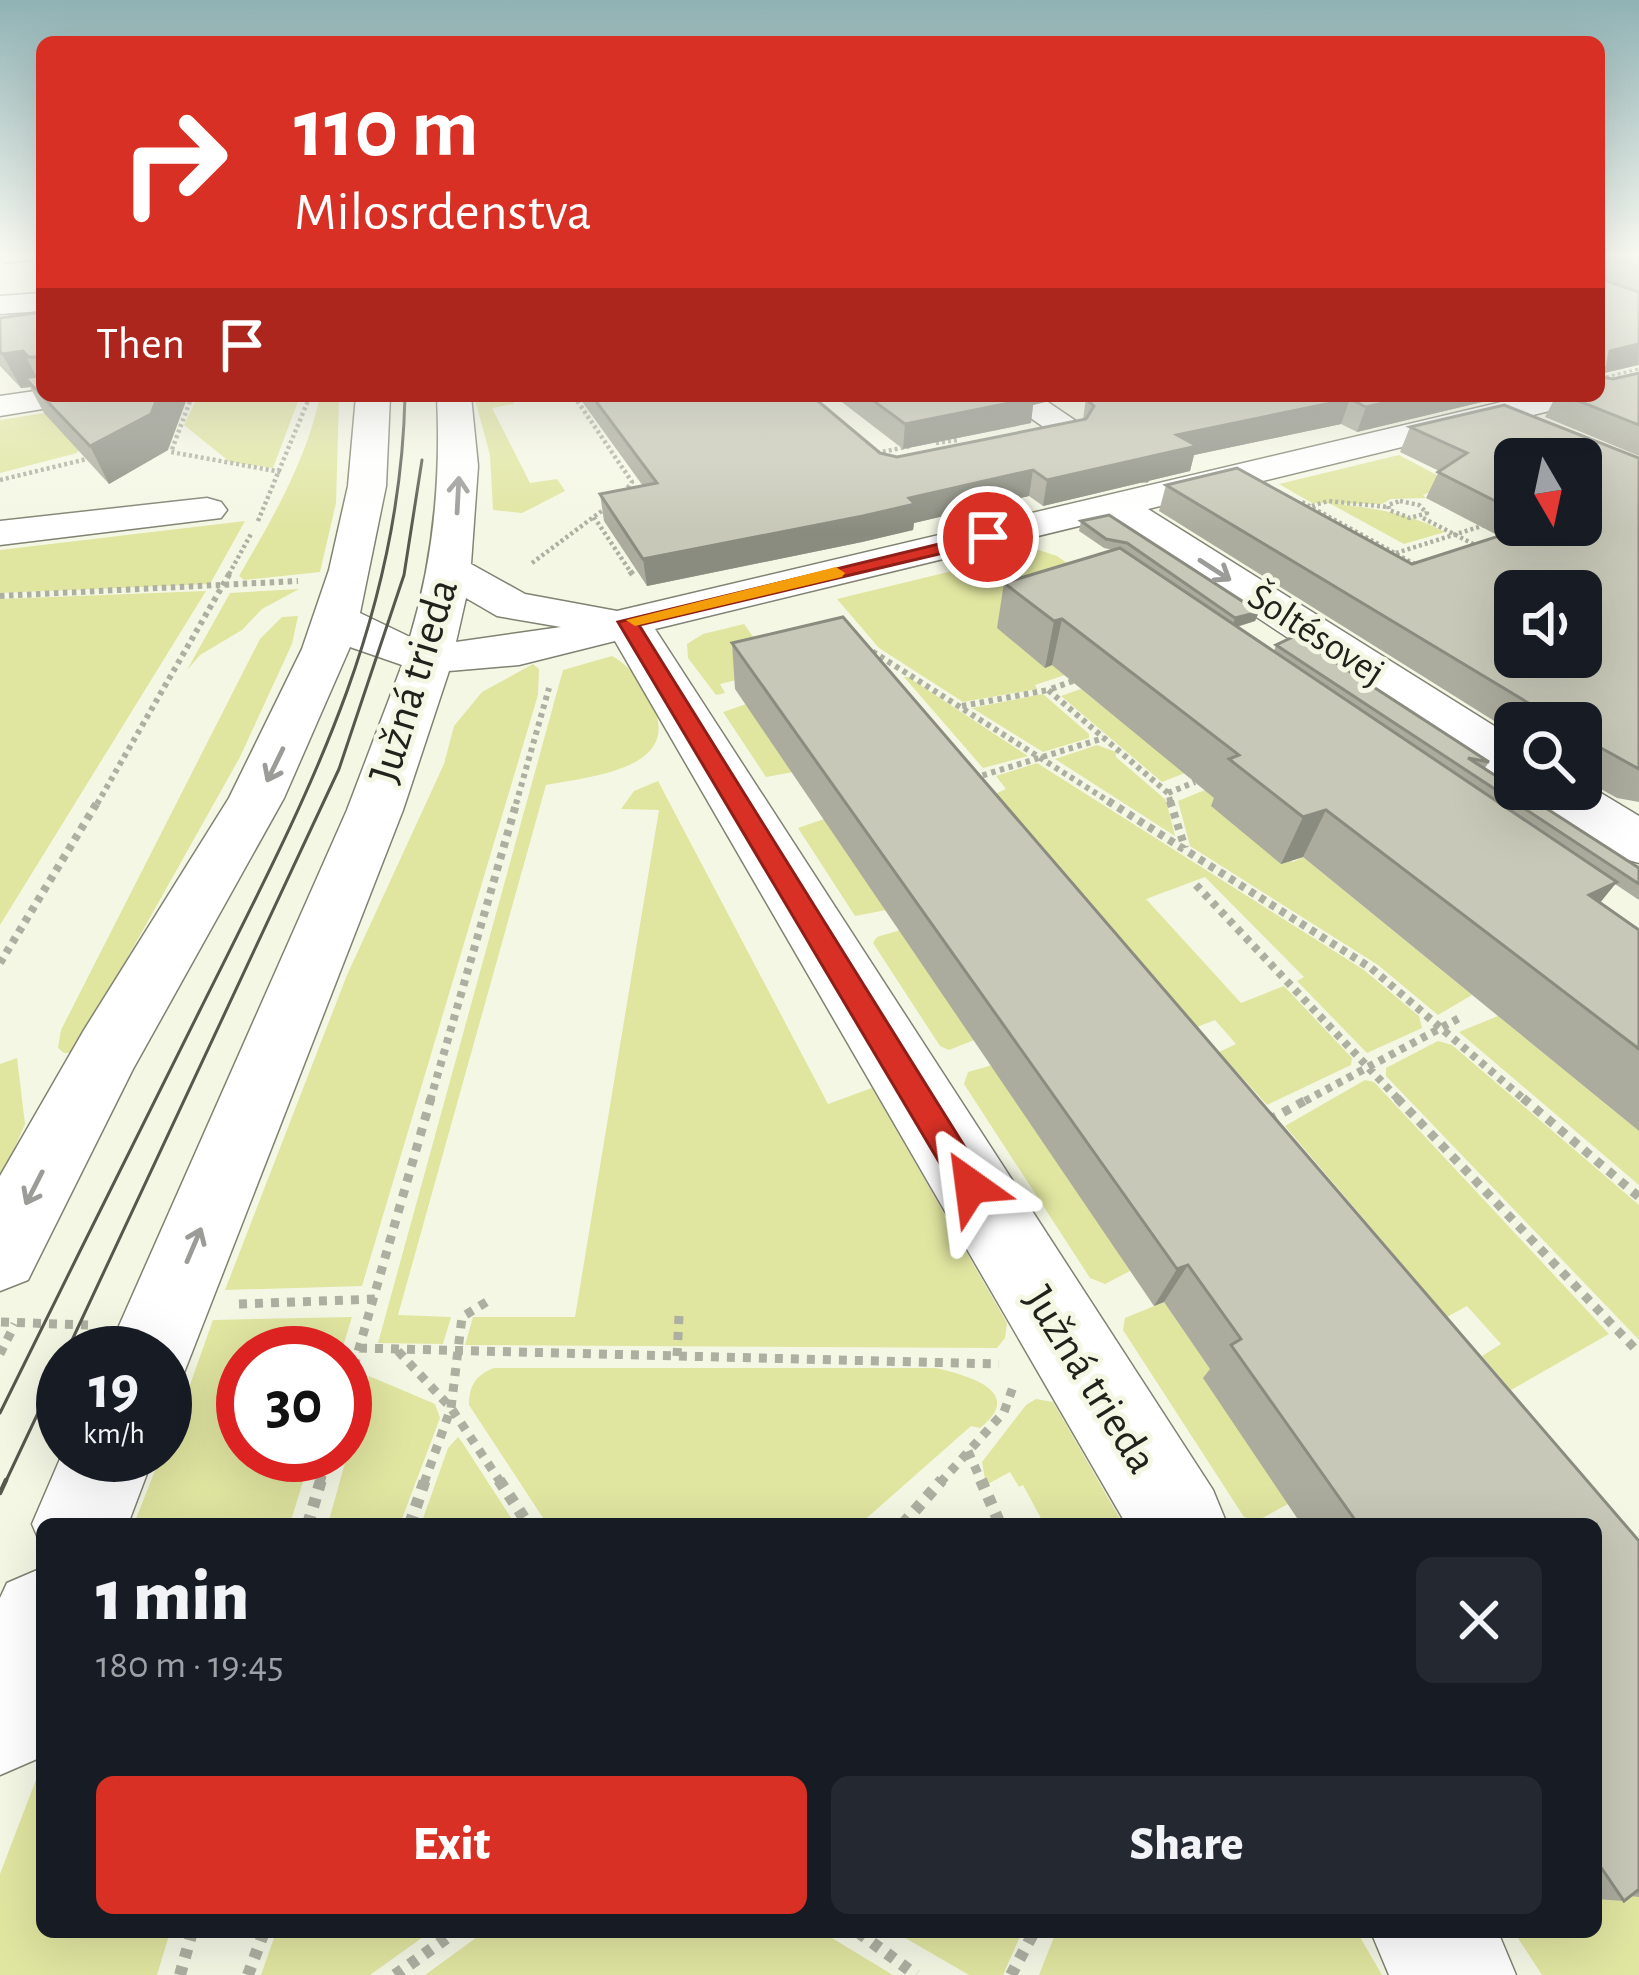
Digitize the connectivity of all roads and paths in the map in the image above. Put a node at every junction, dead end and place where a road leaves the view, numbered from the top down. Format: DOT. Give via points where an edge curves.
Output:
graph roads {
  1 [pos="1639,369"];
  2 [pos="1605,377"];
  3 [pos="36,401"];
  4 [pos="190,402"];
  5 [pos="308,402"];
  6 [pos="373,402"];
  7 [pos="454,402"];
  8 [pos="578,402"];
  9 [pos="1529,402"];
  10 [pos="1100,405"];
  11 [pos="0,406"];
  12 [pos="1494,407"];
  13 [pos="1043,414"];
  14 [pos="1550,437"];
  15 [pos="922,443"];
  16 [pos="954,443"];
  17 [pos="171,452"];
  18 [pos="158,453"];
  19 [pos="877,453"];
  20 [pos="92,458"];
  21 [pos="281,472"];
  22 [pos="0,480"];
  23 [pos="632,482"];
  24 [pos="1166,494"];
  25 [pos="1116,506"];
  26 [pos="1388,507"];
  27 [pos="207,510"];
  28 [pos="1422,517"];
  29 [pos="1494,521"];
  30 [pos="0,533"];
  31 [pos="1455,534"];
  32 [pos="1485,550"];
  33 [pos="1395,553"];
  34 [pos="450,570"];
  35 [pos="1435,575"];
  36 [pos="224,586"];
  37 [pos="0,596"];
  38 [pos="627,622"];
  39 [pos="1300,625"];
  40 [pos="854,632"];
  41 [pos="1247,643"];
  42 [pos="381,645"];
  43 [pos="870,650"];
  44 [pos="849,655"];
  45 [pos="547,664"];
  46 [pos="1073,681"];
  47 [pos="899,687"];
  48 [pos="1048,690"];
  49 [pos="962,706"];
  50 [pos="1104,737"];
  51 [pos="1494,750"];
  52 [pos="1042,757"];
  53 [pos="959,760"];
  54 [pos="974,778"];
  55 [pos="1195,782"];
  56 [pos="1168,793"];
  57 [pos="989,795"];
  58 [pos="377,802"];
  59 [pos="1588,810"];
  60 [pos="1639,843"];
  61 [pos="1185,848"];
  62 [pos="1196,885"];
  63 [pos="0,963"];
  64 [pos="1463,1016"];
  65 [pos="1441,1029"];
  66 [pos="1369,1067"];
  67 [pos="1254,1105"];
  68 [pos="1268,1121"];
  69 [pos="1282,1138"];
  70 [pos="1639,1197"];
  71 [pos="0,1253"];
  72 [pos="488,1301"];
  73 [pos="679,1316"];
  74 [pos="15,1324"];
  75 [pos="161,1326"];
  76 [pos="365,1326"];
  77 [pos="372,1349"];
  78 [pos="397,1350"];
  79 [pos="459,1351"];
  80 [pos="1639,1353"];
  81 [pos="0,1354"];
  82 [pos="677,1356"];
  83 [pos="1021,1365"];
  84 [pos="1016,1381"];
  85 [pos="451,1408"];
  86 [pos="968,1451"];
  87 [pos="97,1482"];
  88 [pos="320,1482"];
  89 [pos="82,1518"];
  90 [pos="310,1518"];
  91 [pos="412,1518"];
  92 [pos="524,1518"];
  93 [pos="908,1518"];
  94 [pos="997,1518"];
  95 [pos="1174,1518"];
  96 [pos="36,1633"];
  97 [pos="0,1722"];
  98 [pos="189,1938"];
  99 [pos="262,1938"];
  100 [pos="447,1938"];
  101 [pos="866,1938"];
  102 [pos="1031,1938"];
  103 [pos="1434,1938"];
  104 [pos="180,1975"];
  105 [pos="248,1975"];
  106 [pos="395,1975"];
  107 [pos="916,1975"];
  108 [pos="1011,1975"];
  109 [pos="1456,1975"];
  1 -- 2 [label="path"];
  3 -- 11 [label="street"];
  4 -- 17 [label="path"];
  5 -- 21 [label="path"];
  6 -- 42 [label="street, Južná trieda"];
  34 -- 7 [label="street, Južná trieda, one-way" via="459,477"];
  8 -- 23 [label="path"];
  9 -- 12 [label="street"];
  10 -- 13 [label="street"];
  12 -- 14 [label="street"];
  12 -- 24 [label="street"];
  13 -- 16 [label="street"];
  13 -- 24 [label="street"];
  15 -- 19 [label="path"];
  17 -- 18 [label="path"];
  17 -- 21 [label="path"];
  20 -- 22 [label="path"];
  21 -- 36 [label="path"];
  24 -- 25 [label="street"];
  25 -- 38 [label="street"];
  25 -- 39 [label="street, Šoltésovej, one-way"];
  26 -- 28 [label="path"];
  26 -- 28 [label="path" via="1413,503 1426,510"];
  26 -- 33 [label="path" via="1306,504"];
  27 -- 30 [label="street"];
  28 -- 31 [label="path"];
  29 -- 31 [label="path"];
  31 -- 32 [label="path"];
  31 -- 33 [label="path"];
  33 -- 35 [label="path"];
  34 -- 38 [label="street" via="513,606"];
  34 -- 42 [label="street, Južná trieda"];
  36 -- 37 [label="path"];
  36 -- 63 [label="path"];
  38 -- 42 [label="street"];
  38 -- 45 [label="street"];
  38 -- 95 [label="street, Južná trieda"];
  39 -- 41 [label="street"];
  39 -- 51 [label="street, Šoltésovej"];
  40 -- 43 [label="path"];
  42 -- 45 [label="street"];
  42 -- 58 [label="street, Južná trieda"];
  42 -- 71 [label="street, Južná trieda, one-way" via="235,842 125,1020"];
  43 -- 44 [label="path"];
  43 -- 47 [label="path"];
  43 -- 49 [label="path"];
  45 -- 58 [label="street" via="494,670 458,695"];
  45 -- 76 [label="path"];
  46 -- 48 [label="path"];
  48 -- 49 [label="path"];
  48 -- 50 [label="path"];
  49 -- 52 [label="path"];
  50 -- 52 [label="path"];
  50 -- 56 [label="path"];
  52 -- 54 [label="path"];
  52 -- 61 [label="path"];
  53 -- 54 [label="path"];
  54 -- 57 [label="path"];
  55 -- 56 [label="path"];
  56 -- 61 [label="path"];
  75 -- 58 [label="street, Južná trieda, one-way"];
  59 -- 60 [label="street"];
  61 -- 65 [label="path" via="1371,968"];
  62 -- 66 [label="path"];
  64 -- 65 [label="path"];
  65 -- 66 [label="path"];
  65 -- 70 [label="path"];
  66 -- 68 [label="path"];
  66 -- 80 [label="path"];
  67 -- 68 [label="path"];
  68 -- 69 [label="path"];
  72 -- 79 [label="path" via="462,1318"];
  73 -- 82 [label="path"];
  74 -- 81 [label="path"];
  77 -- 78 [label="path"];
  78 -- 79 [label="path"];
  78 -- 85 [label="path"];
  79 -- 82 [label="path"];
  79 -- 85 [label="path"];
  82 -- 83 [label="path"];
  84 -- 86 [label="path" via="1004,1412"];
  85 -- 91 [label="path"];
  85 -- 92 [label="path"];
  86 -- 93 [label="path"];
  86 -- 94 [label="path"];
  87 -- 89 [label="street"];
  88 -- 90 [label="path"];
  96 -- 97 [label="street"];
  98 -- 104 [label="path"];
  99 -- 105 [label="path"];
  100 -- 106 [label="path"];
  101 -- 107 [label="path"];
  102 -- 108 [label="path"];
  103 -- 109 [label="street"];
}
